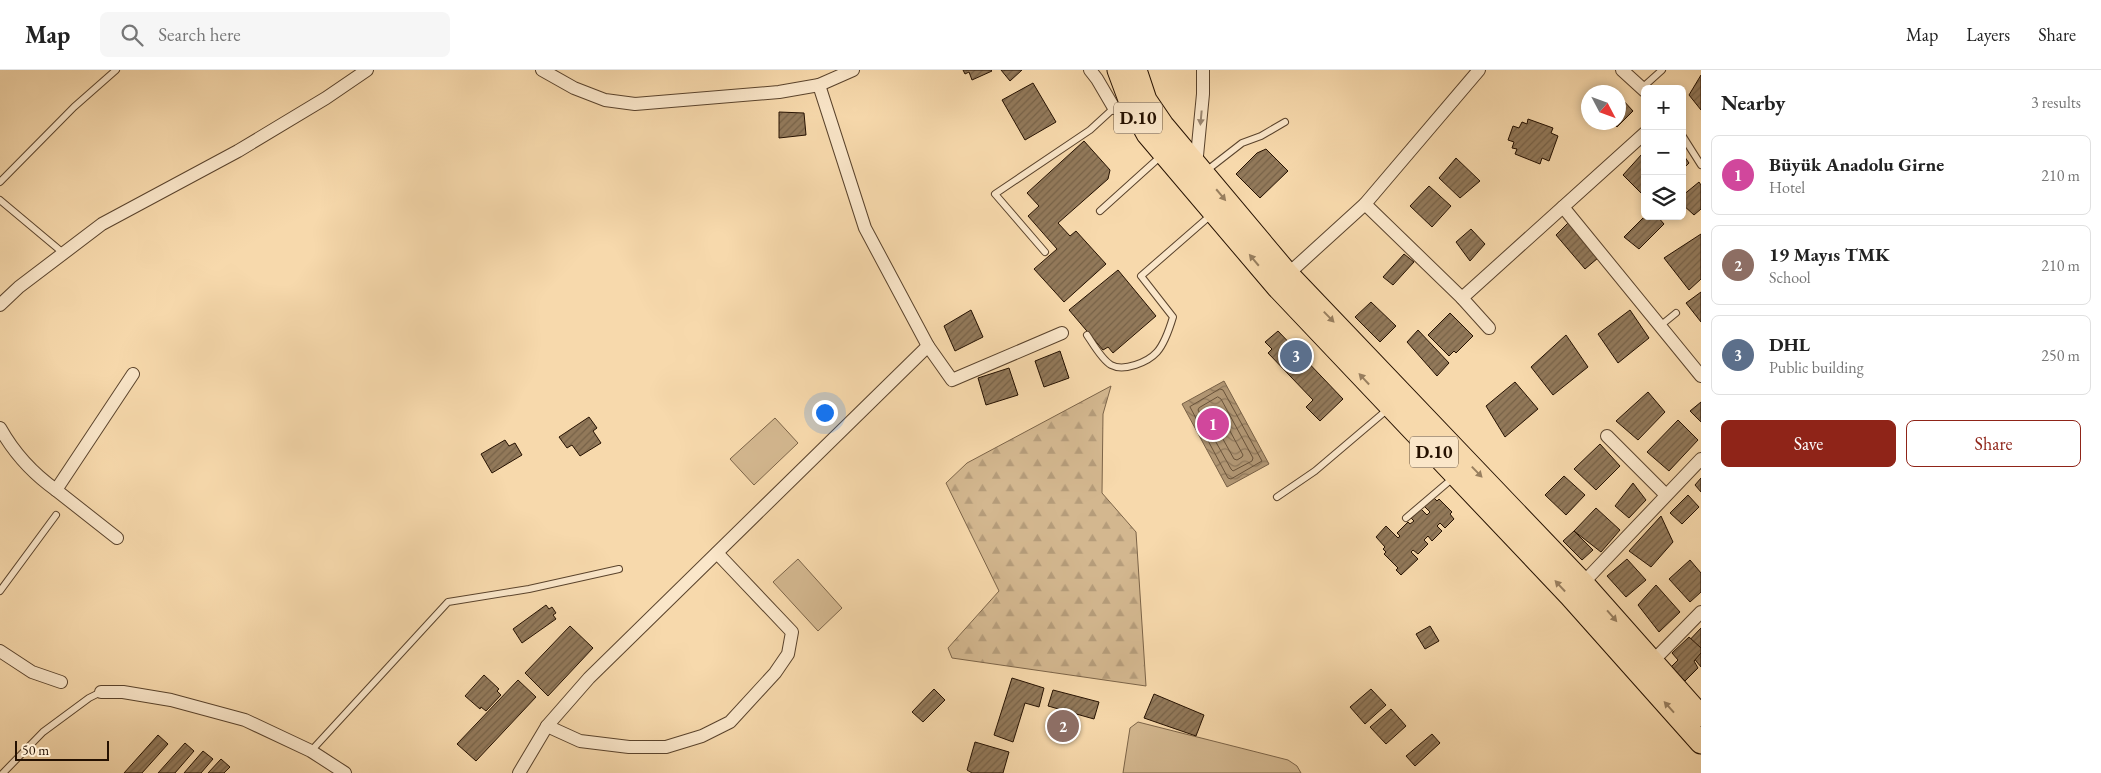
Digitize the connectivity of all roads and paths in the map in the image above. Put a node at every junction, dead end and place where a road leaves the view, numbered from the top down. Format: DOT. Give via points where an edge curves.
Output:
graph roads {
  1 [pos="116,70"];
  2 [pos="367,70"];
  3 [pos="542,70"];
  4 [pos="853,70"];
  5 [pos="1090,70"];
  6 [pos="1118,70"];
  7 [pos="1136,70"];
  8 [pos="1203,70"];
  9 [pos="1479,70"];
  10 [pos="1622,70"];
  11 [pos="1662,70"];
  12 [pos="819,85"];
  13 [pos="1647,85"];
  14 [pos="1641,87"];
  15 [pos="1114,108"];
  16 [pos="1285,122"];
  17 [pos="1641,137"];
  18 [pos="1686,141"];
  19 [pos="1164,154"];
  20 [pos="1701,165"];
  21 [pos="1199,169"];
  22 [pos="0,182"];
  23 [pos="0,200"];
  24 [pos="1365,204"];
  25 [pos="1563,207"];
  26 [pos="1100,211"];
  27 [pos="1214,213"];
  28 [pos="62,252"];
  29 [pos="1045,252"];
  30 [pos="1288,274"];
  31 [pos="1462,298"];
  32 [pos="0,305"];
  33 [pos="1676,313"];
  34 [pos="1660,326"];
  35 [pos="1489,328"];
  36 [pos="1062,333"];
  37 [pos="1087,335"];
  38 [pos="928,346"];
  39 [pos="133,374"];
  40 [pos="1701,376"];
  41 [pos="1390,407"];
  42 [pos="0,428"];
  43 [pos="1606,436"];
  44 [pos="1701,459"];
  45 [pos="1456,476"];
  46 [pos="56,490"];
  47 [pos="1666,496"];
  48 [pos="1277,497"];
  49 [pos="56,515"];
  50 [pos="1406,518"];
  51 [pos="117,538"];
  52 [pos="717,552"];
  53 [pos="619,569"];
  54 [pos="1583,583"];
  55 [pos="0,591"];
  56 [pos="1701,612"];
  57 [pos="0,651"];
  58 [pos="1652,662"];
  59 [pos="61,682"];
  60 [pos="101,692"];
  61 [pos="1701,716"];
  62 [pos="547,726"];
  63 [pos="1701,743"];
  64 [pos="311,751"];
  65 [pos="7,772"];
  66 [pos="345,773"];
  67 [pos="519,773"];
  1 -- 22 [label="lane" via="74,107"];
  2 -- 28 [label="street" via="238,151 102,224"];
  3 -- 12 [label="street" via="605,100 635,104 780,92"];
  4 -- 12 [label="street"];
  5 -- 15 [label="street"];
  6 -- 19 [label="main road, D.10" via="1131,105 1147,134"];
  7 -- 21 [label="main road, D.10" via="1146,100 1162,126"];
  8 -- 21 [label="street, one-way"];
  9 -- 24 [label="street"];
  10 -- 14 [label="street"];
  11 -- 13 [label="lane"];
  12 -- 38 [label="street" via="865,228"];
  15 -- 29 [label="lane" via="1090,130 994,194"];
  16 -- 21 [label="lane" via="1242,143 1213,167"];
  17 -- 25 [label="street"];
  18 -- 20 [label="lane"];
  19 -- 26 [label="lane"];
  19 -- 27 [label="main road, D.10"];
  21 -- 30 [label="main road, D.10, one-way"];
  23 -- 28 [label="lane"];
  24 -- 30 [label="street"];
  24 -- 31 [label="street"];
  25 -- 31 [label="street"];
  25 -- 34 [label="street"];
  27 -- 37 [label="lane" via="1142,276 1173,316 1158,352 1122,368 1110,365"];
  41 -- 27 [label="main road, D.10, one-way" via="1277,287"];
  28 -- 32 [label="street"];
  30 -- 54 [label="main road, D.10, one-way"];
  31 -- 35 [label="street"];
  33 -- 34 [label="lane"];
  34 -- 40 [label="street"];
  36 -- 38 [label="street" via="952,380"];
  38 -- 52 [label="street"];
  39 -- 46 [label="street"];
  41 -- 45 [label="main road, D.10"];
  41 -- 48 [label="lane" via="1315,471"];
  42 -- 46 [label="street" via="22,460"];
  43 -- 47 [label="street"];
  44 -- 47 [label="street"];
  45 -- 50 [label="lane"];
  63 -- 45 [label="main road, D.10, one-way"];
  46 -- 51 [label="street"];
  47 -- 54 [label="street"];
  49 -- 55 [label="lane"];
  52 -- 62 [label="street" via="589,678"];
  52 -- 62 [label="street" via="792,632 788,654 730,722 702,736 666,747 629,747 580,740"];
  53 -- 64 [label="lane" via="529,589 448,602"];
  54 -- 58 [label="main road, D.10, one-way"];
  56 -- 58 [label="street"];
  57 -- 59 [label="street" via="32,672"];
  58 -- 61 [label="main road, D.10"];
  60 -- 64 [label="street" via="171,700 245,720"];
  60 -- 65 [label="lane" via="42,732"];
  62 -- 67 [label="street"];
  64 -- 66 [label="street"];
}
